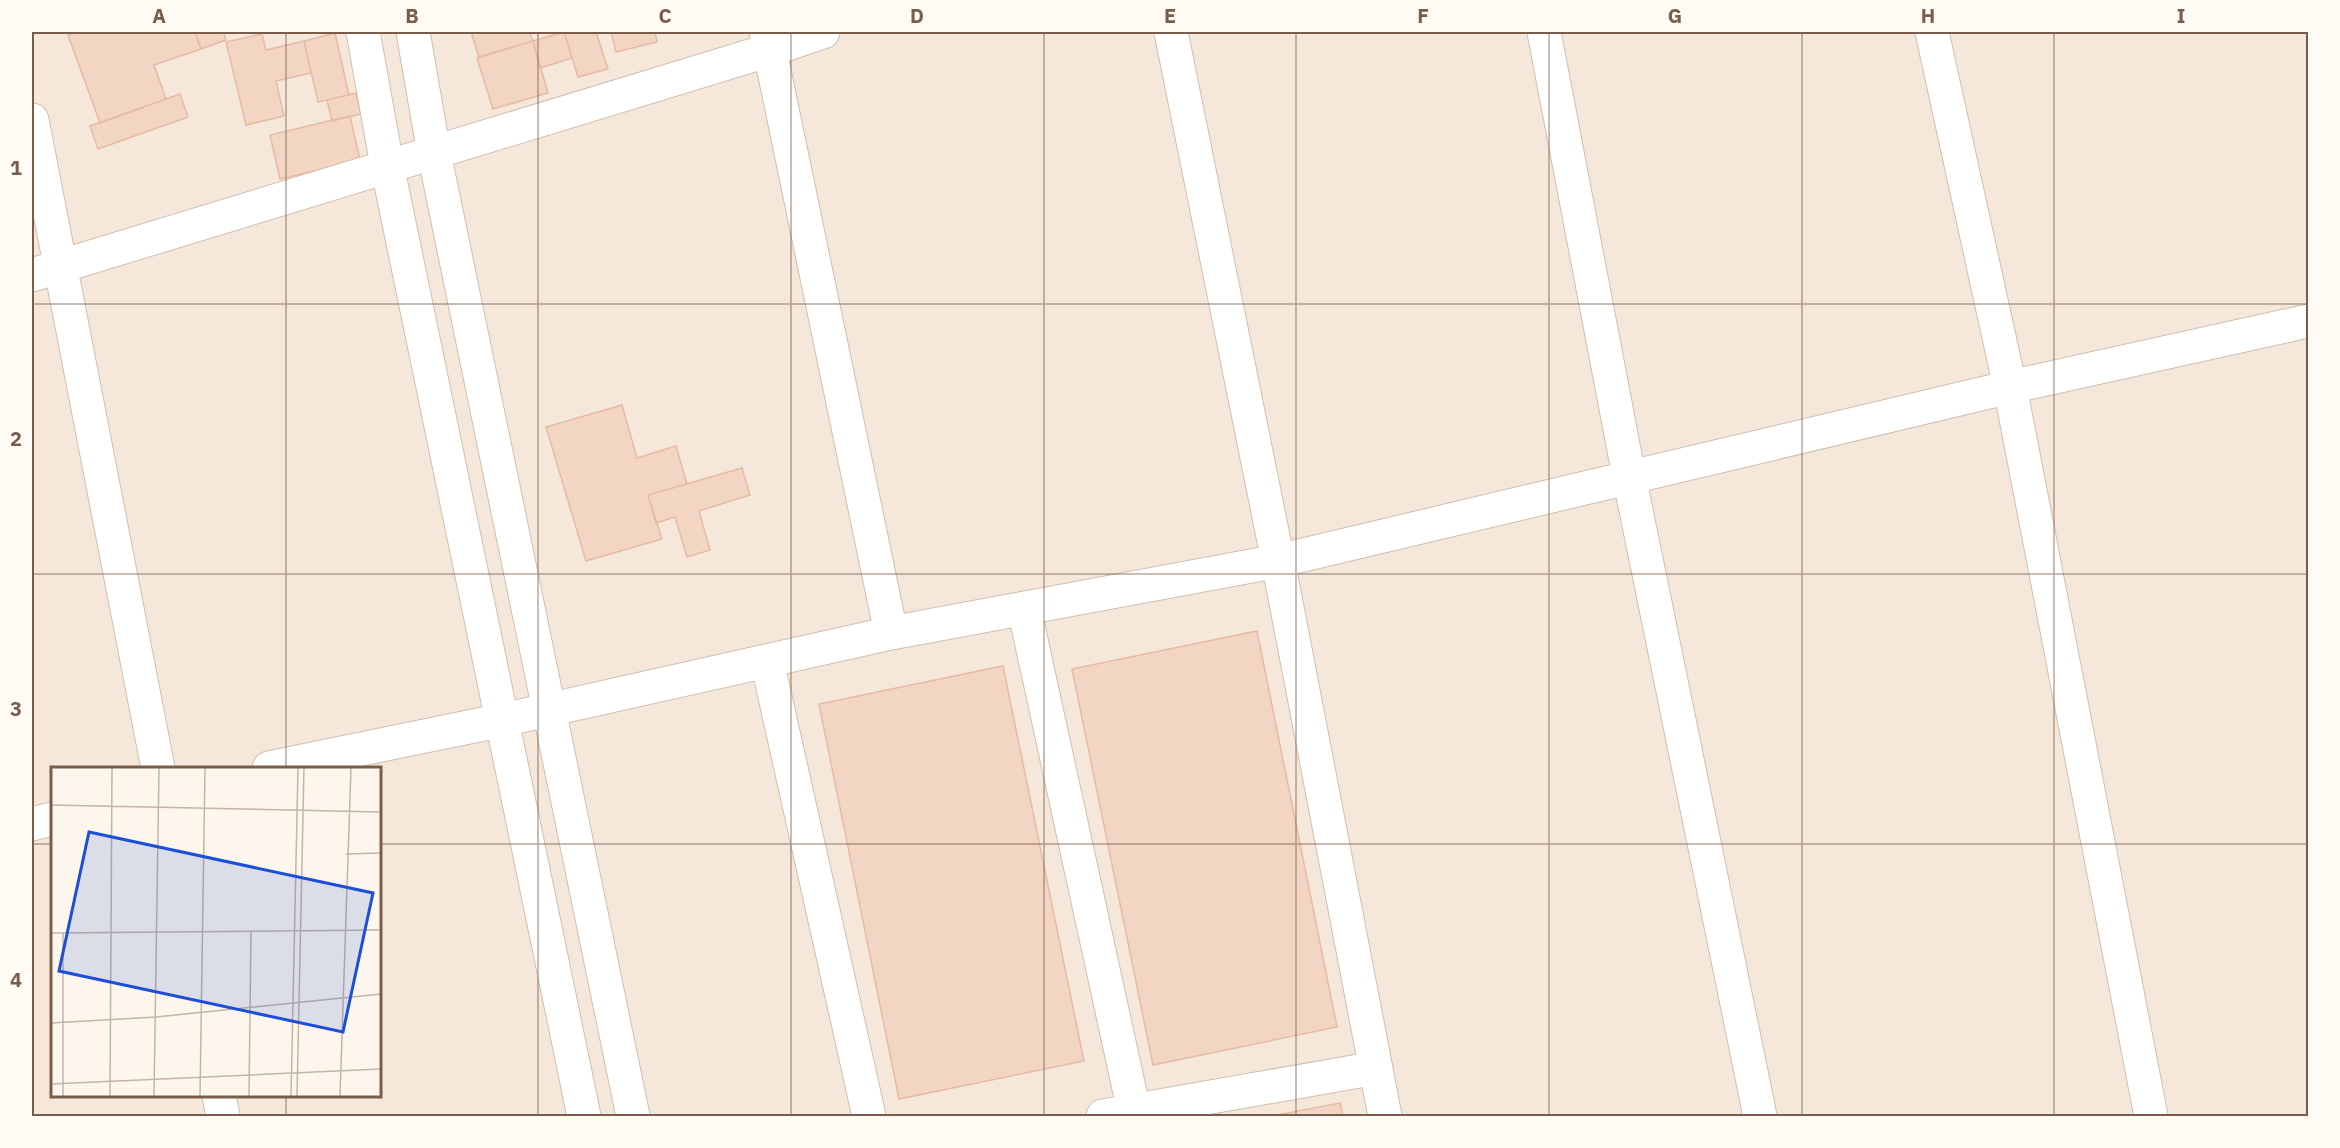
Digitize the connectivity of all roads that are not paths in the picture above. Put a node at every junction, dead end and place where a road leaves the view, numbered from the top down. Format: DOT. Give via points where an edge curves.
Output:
graph roads {
  1 [pos="363,32"];
  2 [pos="413,32"];
  3 [pos="823,32"];
  4 [pos="1171,32"];
  5 [pos="1544,32"];
  6 [pos="1932,32"];
  7 [pos="768,41"];
  8 [pos="32,120"];
  9 [pos="434,153"];
  10 [pos="387,165"];
  11 [pos="46,271"];
  12 [pos="2308,321"];
  13 [pos="2010,387"];
  14 [pos="1629,476"];
  15 [pos="1278,561"];
  16 [pos="1024,608"];
  17 [pos="891,633"];
  18 [pos="767,661"];
  19 [pos="549,709"];
  20 [pos="504,720"];
  21 [pos="158,767"];
  22 [pos="274,767"];
  23 [pos="51,819"];
  24 [pos="32,824"];
  25 [pos="1376,1068"];
  26 [pos="219,1097"];
  27 [pos="1118,1114"];
  28 [pos="223,1116"];
  29 [pos="584,1116"];
  30 [pos="633,1116"];
  31 [pos="868,1116"];
  32 [pos="1385,1116"];
  33 [pos="1761,1116"];
  34 [pos="2151,1116"];
  1 -- 10 [label="street"];
  2 -- 9 [label="street"];
  3 -- 7 [label="street"];
  4 -- 15 [label="street"];
  5 -- 14 [label="street"];
  6 -- 13 [label="street"];
  7 -- 9 [label="street"];
  7 -- 17 [label="street"];
  8 -- 11 [label="street"];
  9 -- 10 [label="street"];
  9 -- 19 [label="street"];
  10 -- 11 [label="street"];
  10 -- 20 [label="street"];
  11 -- 21 [label="street"];
  12 -- 13 [label="street"];
  13 -- 14 [label="street"];
  13 -- 34 [label="street"];
  14 -- 15 [label="street"];
  14 -- 33 [label="street"];
  15 -- 16 [label="street"];
  15 -- 25 [label="street"];
  16 -- 17 [label="street"];
  16 -- 27 [label="street"];
  17 -- 18 [label="street"];
  18 -- 19 [label="street"];
  18 -- 31 [label="street"];
  19 -- 20 [label="street"];
  19 -- 30 [label="street"];
  20 -- 22 [label="street"];
  20 -- 29 [label="street"];
  23 -- 24 [label="street"];
  25 -- 27 [label="street"];
  25 -- 32 [label="street"];
  26 -- 28 [label="street"];
}
